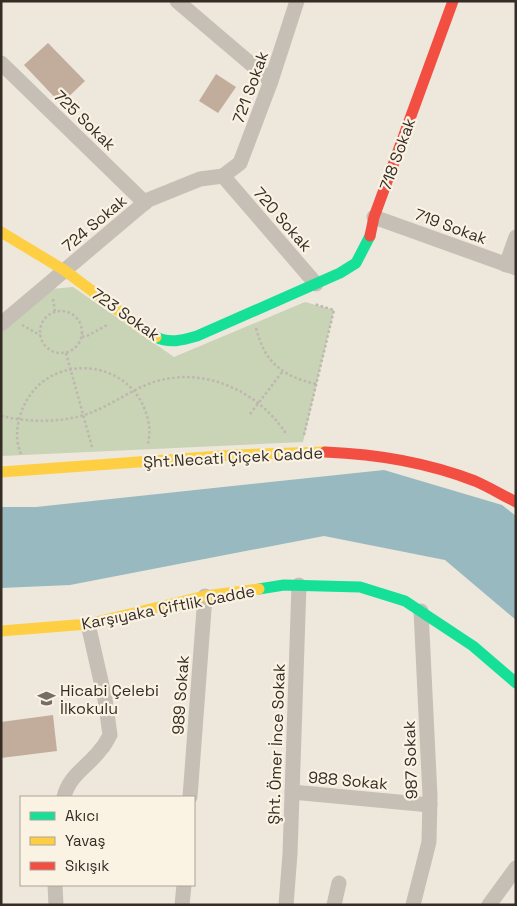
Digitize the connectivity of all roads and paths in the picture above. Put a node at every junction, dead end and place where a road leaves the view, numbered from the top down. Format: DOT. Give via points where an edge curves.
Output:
graph roads {
  1 [pos="177,1"];
  2 [pos="297,1"];
  3 [pos="453,1"];
  4 [pos="1,63"];
  5 [pos="271,81"];
  6 [pos="223,176"];
  7 [pos="145,203"];
  8 [pos="374,217"];
  9 [pos="1,232"];
  10 [pos="516,236"];
  11 [pos="511,267"];
  12 [pos="64,270"];
  13 [pos="316,284"];
  14 [pos="52,297"];
  15 [pos="312,304"];
  16 [pos="55,312"];
  17 [pos="120,312"];
  18 [pos="252,312"];
  19 [pos="1,324"];
  20 [pos="20,324"];
  21 [pos="40,335"];
  22 [pos="82,337"];
  23 [pos="66,353"];
  24 [pos="71,368"];
  25 [pos="283,371"];
  26 [pos="316,384"];
  27 [pos="134,391"];
  28 [pos="258,403"];
  29 [pos="250,414"];
  30 [pos="83,415"];
  31 [pos="1,416"];
  32 [pos="19,419"];
  33 [pos="289,437"];
  34 [pos="303,442"];
  35 [pos="148,448"];
  36 [pos="93,451"];
  37 [pos="21,455"];
  38 [pos="1,472"];
  39 [pos="516,502"];
  40 [pos="299,585"];
  41 [pos="205,596"];
  42 [pos="421,611"];
  43 [pos="88,624"];
  44 [pos="1,631"];
  45 [pos="516,683"];
  46 [pos="292,792"];
  47 [pos="64,796"];
  48 [pos="190,796"];
  49 [pos="430,805"];
  50 [pos="516,868"];
  51 [pos="339,883"];
  52 [pos="55,886"];
  53 [pos="184,886"];
  54 [pos="56,905"];
  55 [pos="182,905"];
  56 [pos="286,905"];
  57 [pos="334,905"];
  58 [pos="413,905"];
  59 [pos="489,905"];
  1 -- 5 [label="street"];
  2 -- 5 [label="street, 721 Sokak"];
  3 -- 8 [label="street, 718 Sokak"];
  4 -- 7 [label="street, 725 Sokak"];
  5 -- 6 [label="street, 721 Sokak" via="240,163"];
  6 -- 7 [label="street, 724 Sokak" via="200,179"];
  6 -- 13 [label="street, 720 Sokak"];
  7 -- 12 [label="street, 724 Sokak"];
  8 -- 11 [label="street, 719 Sokak"];
  8 -- 13 [label="street, 718 Sokak" via="371,234 356,263"];
  9 -- 12 [label="street, 723 Sokak"];
  10 -- 11 [label="street"];
  12 -- 17 [label="street, 723 Sokak"];
  12 -- 19 [label="street, 724 Sokak"];
  13 -- 18 [label="street, 723 Sokak"];
  14 -- 16 [label="path"];
  15 -- 26 [label="path" via="334,310"];
  16 -- 21 [label="path" via="44,321"];
  16 -- 22 [label="path" via="62,311 76,317"];
  17 -- 18 [label="street, 723 Sokak" via="164,341 198,336"];
  17 -- 22 [label="path" via="105,327"];
  18 -- 25 [label="path" via="260,345"];
  20 -- 21 [label="path"];
  21 -- 23 [label="path" via="50,350"];
  22 -- 23 [label="path" via="75,348"];
  23 -- 24 [label="path"];
  24 -- 27 [label="path" via="93,368 113,374"];
  24 -- 30 [label="path"];
  24 -- 32 [label="path" via="52,375 35,388"];
  25 -- 26 [label="path"];
  25 -- 28 [label="path"];
  26 -- 34 [label="path"];
  27 -- 28 [label="path" via="162,380 199,378 217,381"];
  27 -- 30 [label="path"];
  27 -- 35 [label="path" via="143,404 149,425"];
  28 -- 29 [label="path"];
  28 -- 33 [label="path"];
  30 -- 32 [label="path" via="47,420"];
  30 -- 36 [label="path"];
  31 -- 32 [label="path"];
  32 -- 37 [label="path" via="18,447"];
  38 -- 39 [label="street, Şht.Necati Çiçek Cadde" via="290,451 359,452 399,457 442,468"];
  40 -- 41 [label="street, Karşıyaka Çiftlik Cadde"];
  40 -- 42 [label="street, Karşıyaka Çiftlik Cadde" via="360,588 405,600"];
  40 -- 46 [label="street, Şht. Ömer İnce Sokak"];
  41 -- 43 [label="street, Karşıyaka Çiftlik Cadde"];
  41 -- 48 [label="street, 989 Sokak"];
  42 -- 45 [label="street, Karşıyaka Çiftlik Cadde" via="474,646"];
  42 -- 49 [label="street, 987 Sokak"];
  43 -- 44 [label="street, Karşıyaka Çiftlik Cadde"];
  43 -- 47 [label="street" via="110,735 101,750 79,770"];
  46 -- 49 [label="street, 988 Sokak"];
  46 -- 56 [label="street, Şht. Ömer İnce Sokak"];
  49 -- 58 [label="street, 987 Sokak" via="429,842"];
  50 -- 59 [label="street"];
  51 -- 57 [label="street"];
  52 -- 54 [label="street"];
  53 -- 55 [label="street"];
}
